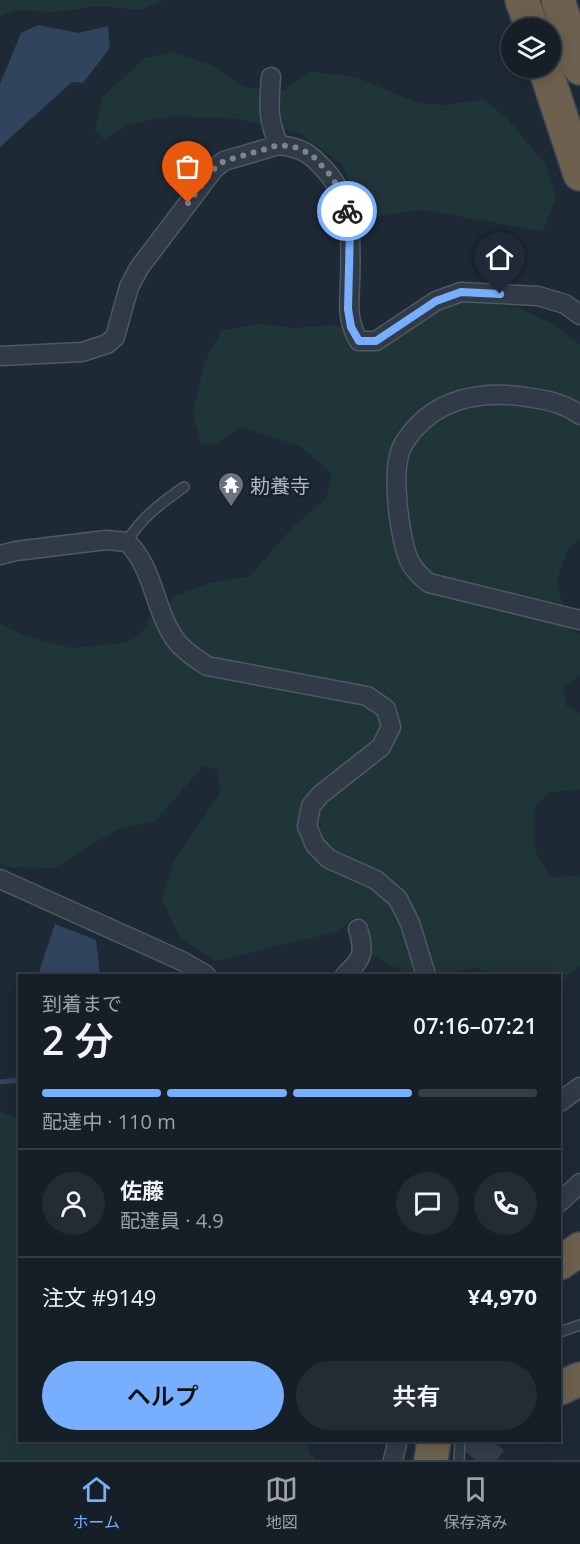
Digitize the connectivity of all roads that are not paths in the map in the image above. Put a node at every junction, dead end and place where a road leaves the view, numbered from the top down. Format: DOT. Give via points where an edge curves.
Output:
graph roads {
  1 [pos="522,0"];
  2 [pos="559,3"];
  3 [pos="528,18"];
  4 [pos="580,56"];
  5 [pos="580,68"];
  6 [pos="272,77"];
  7 [pos="548,78"];
  8 [pos="279,145"];
  9 [pos="580,174"];
  10 [pos="580,315"];
  11 [pos="0,356"];
  12 [pos="580,415"];
  13 [pos="184,487"];
  14 [pos="127,542"];
  15 [pos="0,555"];
  16 [pos="580,620"];
  17 [pos="0,879"];
  18 [pos="358,929"];
  19 [pos="204,974"];
  20 [pos="346,974"];
  21 [pos="426,974"];
  22 [pos="580,1087"];
  23 [pos="561,1101"];
  24 [pos="580,1183"];
  25 [pos="561,1201"];
  26 [pos="580,1249"];
  27 [pos="561,1262"];
  28 [pos="580,1325"];
  29 [pos="561,1332"];
  30 [pos="580,1379"];
  31 [pos="561,1388"];
  32 [pos="398,1442"];
  33 [pos="434,1442"];
  34 [pos="460,1442"];
  35 [pos="393,1460"];
  36 [pos="431,1460"];
  37 [pos="459,1460"];
  1 -- 3 [label="highway"];
  2 -- 4 [label="highway"];
  2 -- 5 [label="highway"];
  6 -- 8 [label="street" via="270,125"];
  7 -- 9 [label="highway"];
  8 -- 10 [label="street" via="311,154 333,178 347,208 348,309 351,327 359,341 376,341 436,301 461,292 538,296 566,304"];
  8 -- 11 [label="street" via="224,161 214,169 139,268 129,287 116,337 107,344 82,352"];
  12 -- 16 [label="street" via="560,402 524,396 490,393 454,400 425,418 403,444 397,467 398,509 406,555 416,573 429,583"];
  13 -- 14 [label="lane" via="159,505"];
  14 -- 15 [label="street" via="106,540"];
  14 -- 21 [label="street" via="145,567 177,643 193,657 207,666 368,696 386,709 391,727 381,747 320,795 311,806 307,826 315,844 329,859 376,880 398,899"];
  17 -- 19 [label="street"];
  18 -- 20 [label="street" via="363,955"];
  22 -- 23 [label="street"];
  24 -- 25 [label="street"];
  26 -- 27 [label="highway"];
  28 -- 29 [label="lane"];
  30 -- 31 [label="highway"];
  32 -- 35 [label="street"];
  33 -- 36 [label="highway"];
  34 -- 37 [label="lane"];
}
